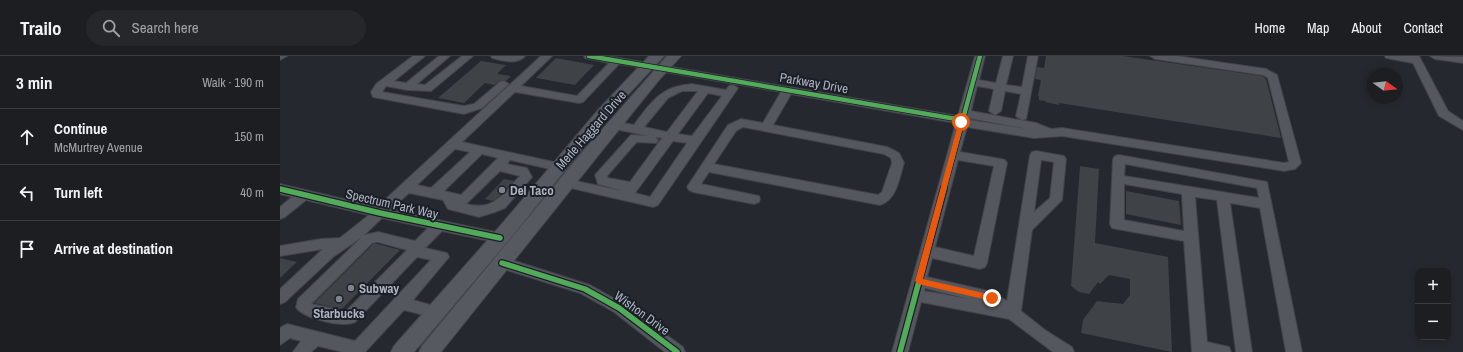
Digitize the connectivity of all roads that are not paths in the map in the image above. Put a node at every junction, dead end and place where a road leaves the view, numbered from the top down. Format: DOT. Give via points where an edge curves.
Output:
graph roads {
  1 [pos="420,56"];
  2 [pos="445,56"];
  3 [pos="468,56"];
  4 [pos="496,56"];
  5 [pos="520,56"];
  6 [pos="547,56"];
  7 [pos="589,56"];
  8 [pos="674,56"];
  9 [pos="980,56"];
  10 [pos="1008,56"];
  11 [pos="1032,56"];
  12 [pos="1155,56"];
  13 [pos="1390,56"];
  14 [pos="1435,56"];
  15 [pos="1415,59"];
  16 [pos="1463,60"];
  17 [pos="616,61"];
  18 [pos="656,64"];
  19 [pos="529,73"];
  20 [pos="738,81"];
  21 [pos="972,82"];
  22 [pos="385,83"];
  23 [pos="407,87"];
  24 [pos="1000,87"];
  25 [pos="513,88"];
  26 [pos="705,89"];
  27 [pos="788,90"];
  28 [pos="1026,91"];
  29 [pos="728,94"];
  30 [pos="995,111"];
  31 [pos="1022,116"];
  32 [pos="962,118"];
  33 [pos="614,125"];
  34 [pos="1463,126"];
  35 [pos="766,127"];
  36 [pos="637,129"];
  37 [pos="695,141"];
  38 [pos="666,142"];
  39 [pos="453,144"];
  40 [pos="478,150"];
  41 [pos="952,155"];
  42 [pos="507,156"];
  43 [pos="498,166"];
  44 [pos="559,167"];
  45 [pos="706,167"];
  46 [pos="1118,179"];
  47 [pos="566,184"];
  48 [pos="407,188"];
  49 [pos="280,189"];
  50 [pos="1188,191"];
  51 [pos="629,192"];
  52 [pos="434,193"];
  53 [pos="303,195"];
  54 [pos="449,197"];
  55 [pos="1223,197"];
  56 [pos="754,199"];
  57 [pos="1266,204"];
  58 [pos="380,213"];
  59 [pos="280,214"];
  60 [pos="438,226"];
  61 [pos="1025,228"];
  62 [pos="1191,237"];
  63 [pos="500,238"];
  64 [pos="342,243"];
  65 [pos="416,249"];
  66 [pos="280,251"];
  67 [pos="927,251"];
  68 [pos="502,263"];
  69 [pos="917,288"];
  70 [pos="280,298"];
  71 [pos="401,303"];
  72 [pos="436,312"];
  73 [pos="1014,314"];
  74 [pos="280,338"];
  75 [pos="314,339"];
  76 [pos="1200,349"];
  77 [pos="431,350"];
  78 [pos="301,352"];
  79 [pos="402,352"];
  80 [pos="677,352"];
  81 [pos="900,352"];
  82 [pos="1066,352"];
  83 [pos="1223,352"];
  84 [pos="1244,352"];
  85 [pos="1294,352"];
  1 -- 22 [label="street"];
  2 -- 23 [label="street"];
  3 -- 23 [label="street" via="431,87 423,90"];
  4 -- 5 [label="street"];
  6 -- 19 [label="street"];
  7 -- 17 [label="street, Parkway Drive"];
  8 -- 18 [label="main road, Merle Haggard Drive"];
  9 -- 21 [label="street"];
  10 -- 24 [label="street"];
  11 -- 28 [label="street"];
  12 -- 32 [label="street, Parkway Drive" via="1270,74 1273,77 1295,163 1284,167 1062,132 1034,134"];
  13 -- 15 [label="street"];
  14 -- 16 [label="street"];
  15 -- 34 [label="street" via="1443,113"];
  17 -- 18 [label="street, Parkway Drive"];
  17 -- 25 [label="street" via="579,100"];
  18 -- 20 [label="street, Parkway Drive"];
  18 -- 33 [label="main road, Merle Haggard Drive"];
  18 -- 44 [label="main road, Merle Haggard Drive"];
  19 -- 22 [label="street" via="517,72 482,103 473,109 464,110 379,96 376,92"];
  19 -- 25 [label="street"];
  20 -- 27 [label="street, Parkway Drive"];
  20 -- 29 [label="street"];
  21 -- 24 [label="street"];
  21 -- 32 [label="street"];
  22 -- 23 [label="street"];
  24 -- 28 [label="street"];
  24 -- 30 [label="street"];
  25 -- 39 [label="street"];
  26 -- 29 [label="street"];
  26 -- 36 [label="street" via="686,86 666,93"];
  26 -- 38 [label="street"];
  27 -- 32 [label="street, Parkway Drive"];
  27 -- 35 [label="street"];
  28 -- 31 [label="street"];
  29 -- 37 [label="street"];
  32 -- 41 [label="street"];
  33 -- 36 [label="street"];
  33 -- 47 [label="main road, Merle Haggard Drive"];
  35 -- 45 [label="street" via="741,124 732,128"];
  35 -- 45 [label="street" via="894,154 898,163 887,195 880,200"];
  36 -- 38 [label="street"];
  37 -- 38 [label="street"];
  37 -- 51 [label="street" via="653,202"];
  38 -- 51 [label="street"];
  38 -- 51 [label="street" via="635,138 601,175 602,181"];
  39 -- 40 [label="street"];
  39 -- 48 [label="street"];
  40 -- 42 [label="street"];
  40 -- 52 [label="street"];
  41 -- 67 [label="street"];
  41 -- 67 [label="street" via="1001,163 980,263"];
  42 -- 43 [label="street"];
  42 -- 44 [label="street"];
  43 -- 54 [label="street" via="464,200"];
  43 -- 54 [label="street" via="523,171 526,177 500,205 479,212 453,206 449,202"];
  44 -- 63 [label="main road, Merle Haggard Drive"];
  45 -- 56 [label="street" via="693,187"];
  46 -- 50 [label="street"];
  46 -- 57 [label="street" via="1119,158 1263,185"];
  46 -- 62 [label="street" via="1117,224"];
  47 -- 51 [label="street"];
  47 -- 68 [label="main road, Merle Haggard Drive"];
  48 -- 52 [label="street"];
  48 -- 58 [label="street"];
  49 -- 53 [label="street, Spectrum Park Way"];
  50 -- 55 [label="street"];
  50 -- 62 [label="street"];
  52 -- 54 [label="street"];
  53 -- 58 [label="street, Spectrum Park Way"];
  53 -- 59 [label="street"];
  55 -- 57 [label="street"];
  55 -- 84 [label="street"];
  57 -- 85 [label="street"];
  58 -- 60 [label="street, Spectrum Park Way"];
  58 -- 64 [label="street" via="360,232"];
  60 -- 63 [label="street, Spectrum Park Way"];
  60 -- 65 [label="street"];
  61 -- 61 [label="street" via="1056,200 1060,159 1036,155"];
  61 -- 73 [label="street"];
  62 -- 76 [label="street"];
  63 -- 72 [label="main road, Merle Haggard Drive"];
  63 -- 77 [label="main road" via="501,251 459,304"];
  64 -- 66 [label="street"];
  64 -- 70 [label="street"];
  65 -- 65 [label="street" via="357,310 346,318 310,311 303,307 303,303 368,239 378,237"];
  65 -- 71 [label="street" via="442,258"];
  67 -- 69 [label="street"];
  68 -- 77 [label="main road, Merle Haggard Drive"];
  68 -- 80 [label="street, Wishon Drive" via="585,289 619,308"];
  69 -- 73 [label="street"];
  69 -- 81 [label="street"];
  71 -- 72 [label="street"];
  71 -- 75 [label="street" via="358,349"];
  72 -- 79 [label="main road, Merle Haggard Drive"];
  73 -- 82 [label="street"];
  74 -- 75 [label="street" via="287,331"];
  75 -- 78 [label="street"];
  76 -- 83 [label="street"];
}
